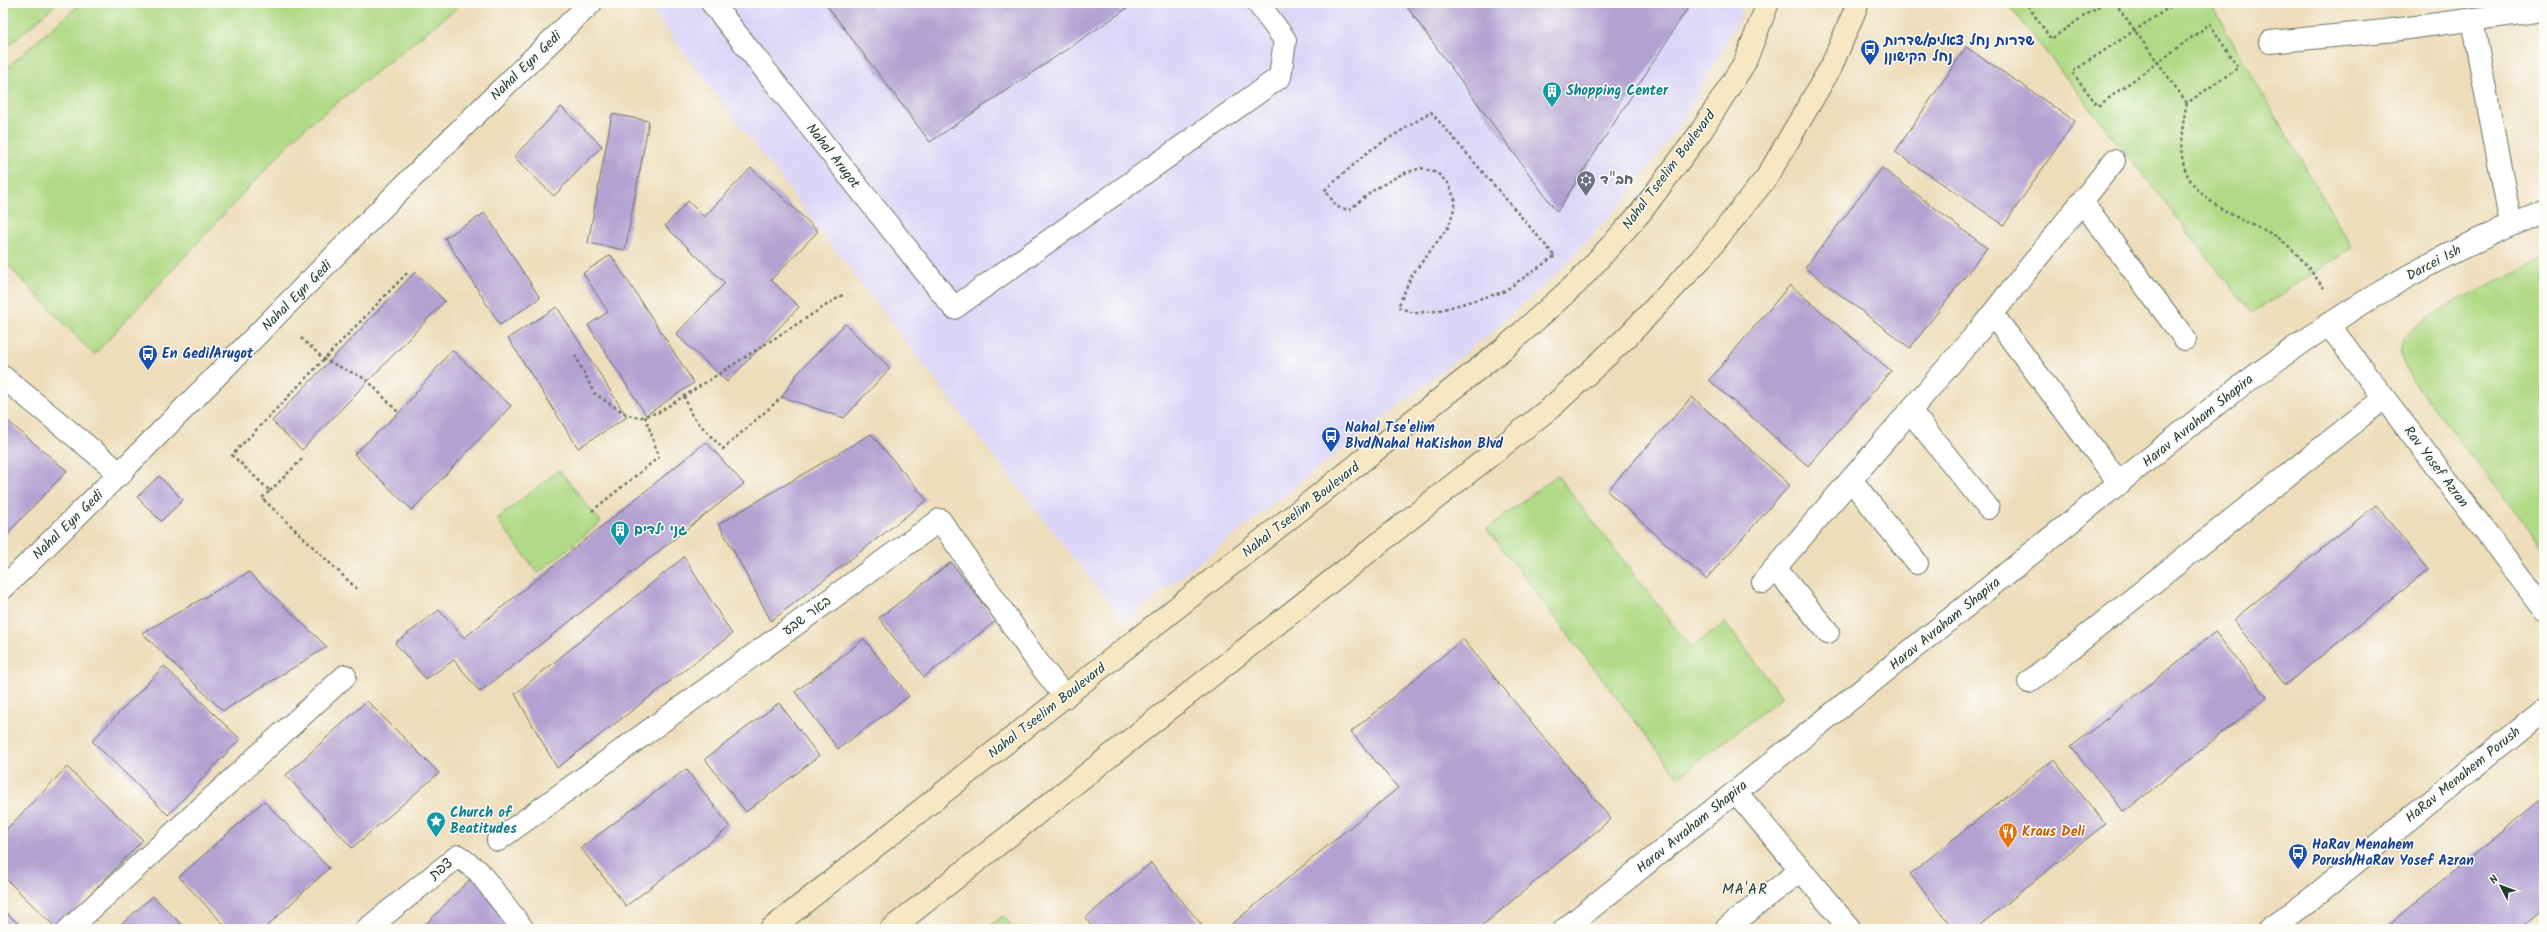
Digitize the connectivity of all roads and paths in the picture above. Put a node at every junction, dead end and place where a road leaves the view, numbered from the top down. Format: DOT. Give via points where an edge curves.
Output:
graph roads {
  1 [pos="591,3"];
  2 [pos="712,3"];
  3 [pos="1258,3"];
  4 [pos="1768,3"];
  5 [pos="1858,3"];
  6 [pos="2033,3"];
  7 [pos="2103,3"];
  8 [pos="2116,3"];
  9 [pos="2176,3"];
  10 [pos="2544,10"];
  11 [pos="2472,20"];
  12 [pos="2135,30"];
  13 [pos="2270,42"];
  14 [pos="2158,62"];
  15 [pos="2187,103"];
  16 [pos="2114,161"];
  17 [pos="2083,203"];
  18 [pos="2544,212"];
  19 [pos="2511,224"];
  20 [pos="1554,255"];
  21 [pos="407,273"];
  22 [pos="1578,282"];
  23 [pos="844,294"];
  24 [pos="1993,315"];
  25 [pos="277,316"];
  26 [pos="2336,319"];
  27 [pos="2185,339"];
  28 [pos="575,355"];
  29 [pos="325,360"];
  30 [pos="3,377"];
  31 [pos="684,396"];
  32 [pos="782,397"];
  33 [pos="2384,398"];
  34 [pos="1911,412"];
  35 [pos="399,413"];
  36 [pos="645,416"];
  37 [pos="304,457"];
  38 [pos="121,474"];
  39 [pos="1852,481"];
  40 [pos="2120,484"];
  41 [pos="270,491"];
  42 [pos="1988,508"];
  43 [pos="592,511"];
  44 [pos="1917,563"];
  45 [pos="3,588"];
  46 [pos="357,589"];
  47 [pos="2544,609"];
  48 [pos="1828,632"];
  49 [pos="345,676"];
  50 [pos="2028,682"];
  51 [pos="1066,697"];
  52 [pos="2544,710"];
  53 [pos="1736,792"];
  54 [pos="498,840"];
  55 [pos="1801,870"];
  56 [pos="69,929"];
  57 [pos="366,929"];
  58 [pos="523,929"];
  59 [pos="771,929"];
  60 [pos="891,929"];
  61 [pos="1565,929"];
  62 [pos="1726,929"];
  63 [pos="1850,929"];
  64 [pos="2269,929"];
  1 -- 25 [label="street, Nahal Eyn Gedi" via="508,82"];
  2 -- 3 [label="street, Nahal Arugot" via="954,308 1280,77 1285,40"];
  4 -- 22 [label="main road, Nahal Tseelim Boulevard" via="1745,62 1700,133 1641,212"];
  5 -- 60 [label="main road" via="1831,67 1767,177 1701,259 1628,336 1554,406"];
  6 -- 7 [label="path" via="2028,6 2051,39"];
  8 -- 12 [label="path"];
  9 -- 12 [label="path"];
  10 -- 11 [label="street"];
  11 -- 13 [label="street"];
  11 -- 19 [label="street"];
  12 -- 14 [label="path"];
  12 -- 14 [label="path" via="2072,72 2098,106"];
  14 -- 15 [label="path"];
  14 -- 15 [label="path" via="2210,24 2238,68"];
  15 -- 26 [label="path" via="2181,128 2180,159 2193,186 2245,222 2274,235 2297,254"];
  16 -- 17 [label="street"];
  17 -- 24 [label="street"];
  17 -- 27 [label="street"];
  18 -- 19 [label="street, Darcei Ish"];
  19 -- 26 [label="street, Darcei Ish" via="2434,261"];
  20 -- 20 [label="path" via="1503,292 1437,311 1414,313 1398,307 1412,275 1449,226 1456,202 1448,183 1437,173 1421,168 1402,174 1375,188 1349,210 1337,207 1326,190 1369,151 1431,112"];
  20 -- 22 [label="path"];
  21 -- 29 [label="path"];
  22 -- 51 [label="main road, Nahal Tseelim Boulevard" via="1507,346"];
  23 -- 31 [label="path"];
  24 -- 34 [label="street"];
  24 -- 40 [label="street"];
  25 -- 29 [label="path"];
  25 -- 38 [label="street, Nahal Eyn Gedi"];
  26 -- 33 [label="street, Rav Yosef Azran"];
  26 -- 40 [label="street, Harav Avraham Shapira" via="2290,349 2222,400"];
  28 -- 36 [label="path" via="594,393 626,414 639,418"];
  29 -- 35 [label="path" via="366,379"];
  29 -- 41 [label="path" via="232,455"];
  30 -- 38 [label="street"];
  31 -- 32 [label="path" via="692,416 723,448"];
  31 -- 36 [label="path" via="659,412"];
  33 -- 47 [label="street, Rav Yosef Azran"];
  33 -- 50 [label="street"];
  34 -- 39 [label="street"];
  34 -- 42 [label="street"];
  36 -- 43 [label="path" via="659,457"];
  37 -- 41 [label="path"];
  38 -- 45 [label="street, Nahal Eyn Gedi"];
  39 -- 44 [label="street"];
  39 -- 48 [label="street" via="1769,575"];
  40 -- 53 [label="street, Harav Avraham Shapira"];
  41 -- 46 [label="path" via="262,498"];
  49 -- 56 [label="street"];
  51 -- 54 [label="street, באר שבע" via="1037,661 940,520"];
  51 -- 59 [label="main road, Nahal Tseelim Boulevard"];
  52 -- 64 [label="street, HaRav Menahem Porush" via="2307,902"];
  53 -- 55 [label="street"];
  53 -- 61 [label="street, Harav Avraham Shapira"];
  55 -- 62 [label="street"];
  55 -- 63 [label="street"];
  57 -- 58 [label="street, צפת" via="458,856 478,871"];
}
